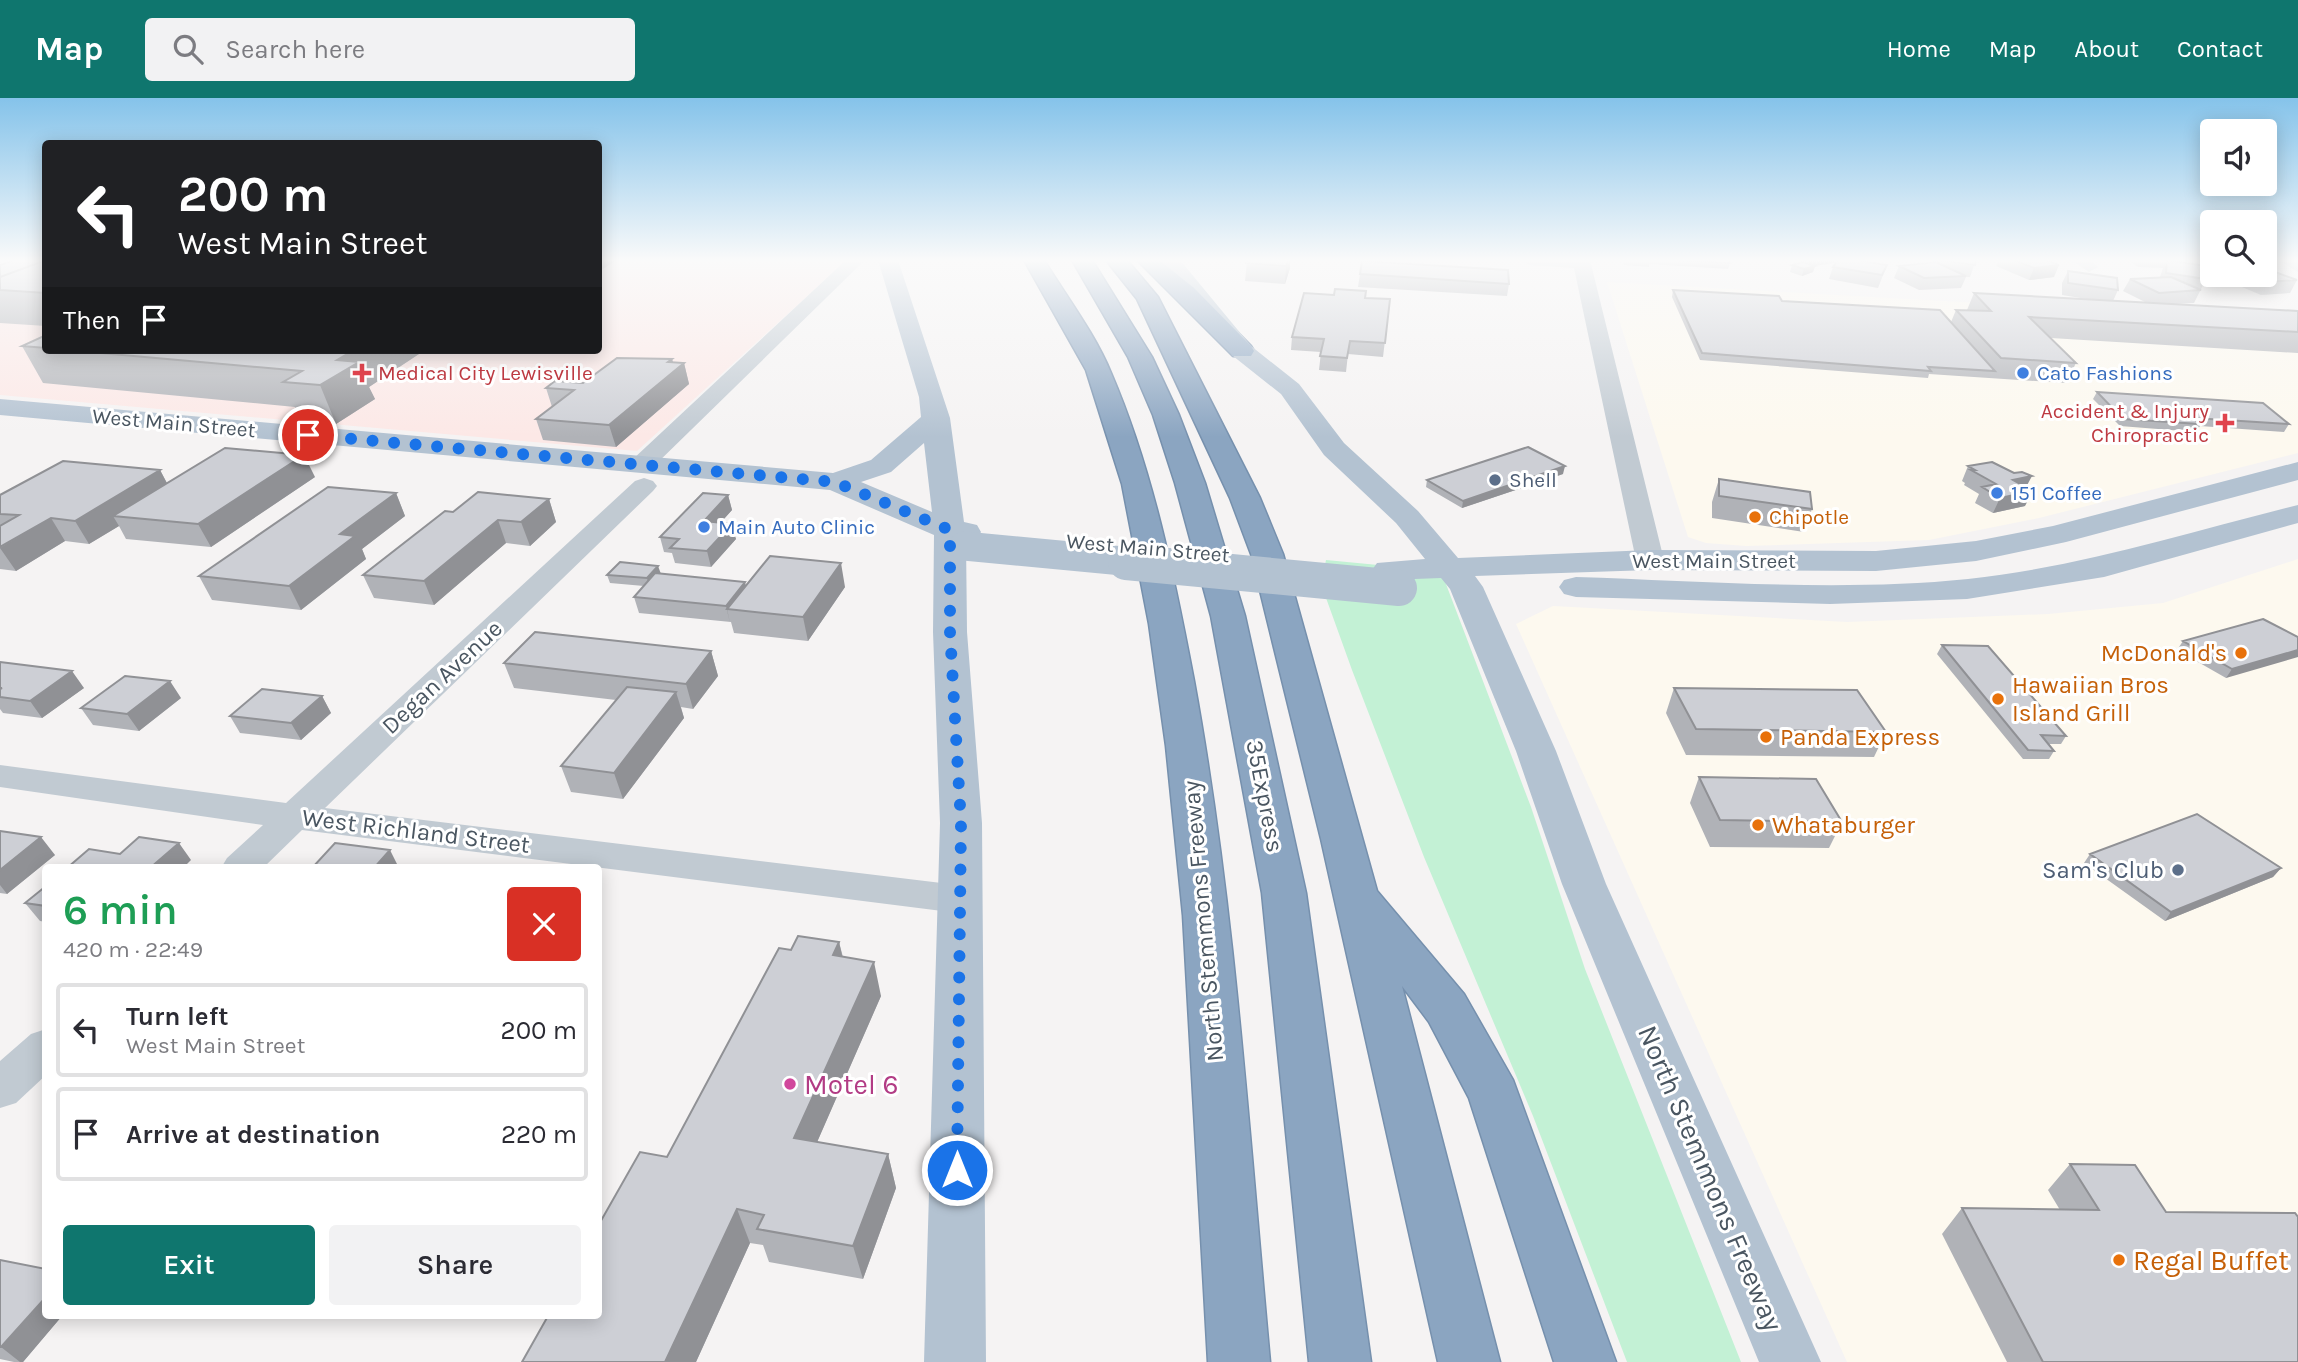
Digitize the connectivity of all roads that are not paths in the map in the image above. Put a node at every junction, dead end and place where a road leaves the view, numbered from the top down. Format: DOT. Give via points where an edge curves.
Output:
graph roads {
  1 [pos="798,319"];
  2 [pos="906,319"];
  3 [pos="1068,319"];
  4 [pos="1117,319"];
  5 [pos="1157,319"];
  6 [pos="1211,319"];
  7 [pos="1216,319"];
  8 [pos="1594,319"];
  9 [pos="1242,351"];
  10 [pos="0,407"];
  11 [pos="937,418"];
  12 [pos="0,426"];
  13 [pos="2298,471"];
  14 [pos="643,476"];
  15 [pos="835,482"];
  16 [pos="2139,513"];
  17 [pos="2298,514"];
  18 [pos="957,538"];
  19 [pos="2200,542"];
  20 [pos="1650,560"];
  21 [pos="1459,578"];
  22 [pos="1538,586"];
  23 [pos="1486,634"];
  24 [pos="0,776"];
  25 [pos="295,817"];
  26 [pos="244,864"];
  27 [pos="1355,895"];
  28 [pos="958,899"];
  29 [pos="42,1051"];
  30 [pos="0,1089"];
  31 [pos="1326,1254"];
  32 [pos="955,1362"];
  33 [pos="1238,1362"];
  34 [pos="1339,1362"];
  35 [pos="1359,1362"];
  36 [pos="1469,1362"];
  37 [pos="1585,1362"];
  38 [pos="1790,1362"];
  1 -- 14 [label="street, Degan Avenue"];
  2 -- 11 [label="main road"];
  3 -- 33 [label="highway, North Stemmons Freeway" via="1098,370 1137,484 1184,732 1206,915"];
  4 -- 31 [label="highway, 35Express" via="1166,415 1228,616 1284,893"];
  5 -- 27 [label="highway" via="1245,498 1267,554"];
  6 -- 9 [label="highway"];
  7 -- 9 [label="main road, North Stemmons Freeway"];
  8 -- 20 [label="street"];
  9 -- 21 [label="main road, North Stemmons Freeway" via="1290,389 1334,449 1407,517"];
  10 -- 14 [label="main road, West Main Street"];
  11 -- 15 [label="main road" via="881,466"];
  11 -- 18 [label="main road"];
  12 -- 14 [label="main road, West Main Street"];
  13 -- 16 [label="main road, West Main Street"];
  14 -- 15 [label="main road, West Main Street" via="743,475"];
  14 -- 18 [label="main road, West Main Street" via="822,503"];
  14 -- 25 [label="street, Degan Avenue"];
  15 -- 18 [label="main road, West Main Street"];
  16 -- 19 [label="main road"];
  16 -- 20 [label="main road, West Main Street" via="1976,551 1898,559"];
  17 -- 19 [label="main road, West Main Street"];
  18 -- 21 [label="main road, West Main Street, bridge" via="1394,579"];
  18 -- 28 [label="main road" via="950,632 961,823"];
  19 -- 22 [label="main road, West Main Street" via="2092,569 1967,589 1830,594"];
  20 -- 21 [label="main road, West Main Street"];
  21 -- 22 [label="main road, West Main Street"];
  21 -- 23 [label="main road, North Stemmons Freeway"];
  22 -- 23 [label="main road" via="1498,597 1486,614"];
  23 -- 38 [label="main road, North Stemmons Freeway" via="1536,751 1584,884"];
  24 -- 25 [label="street, West Richland Street"];
  25 -- 26 [label="street, Degan Avenue"];
  25 -- 28 [label="street, West Richland Street"];
  27 -- 36 [label="highway"];
  27 -- 37 [label="highway" via="1447,1008 1494,1096"];
  28 -- 32 [label="main road"];
  29 -- 30 [label="street"];
  31 -- 34 [label="highway, 35Express"];
  31 -- 35 [label="highway"];
}
